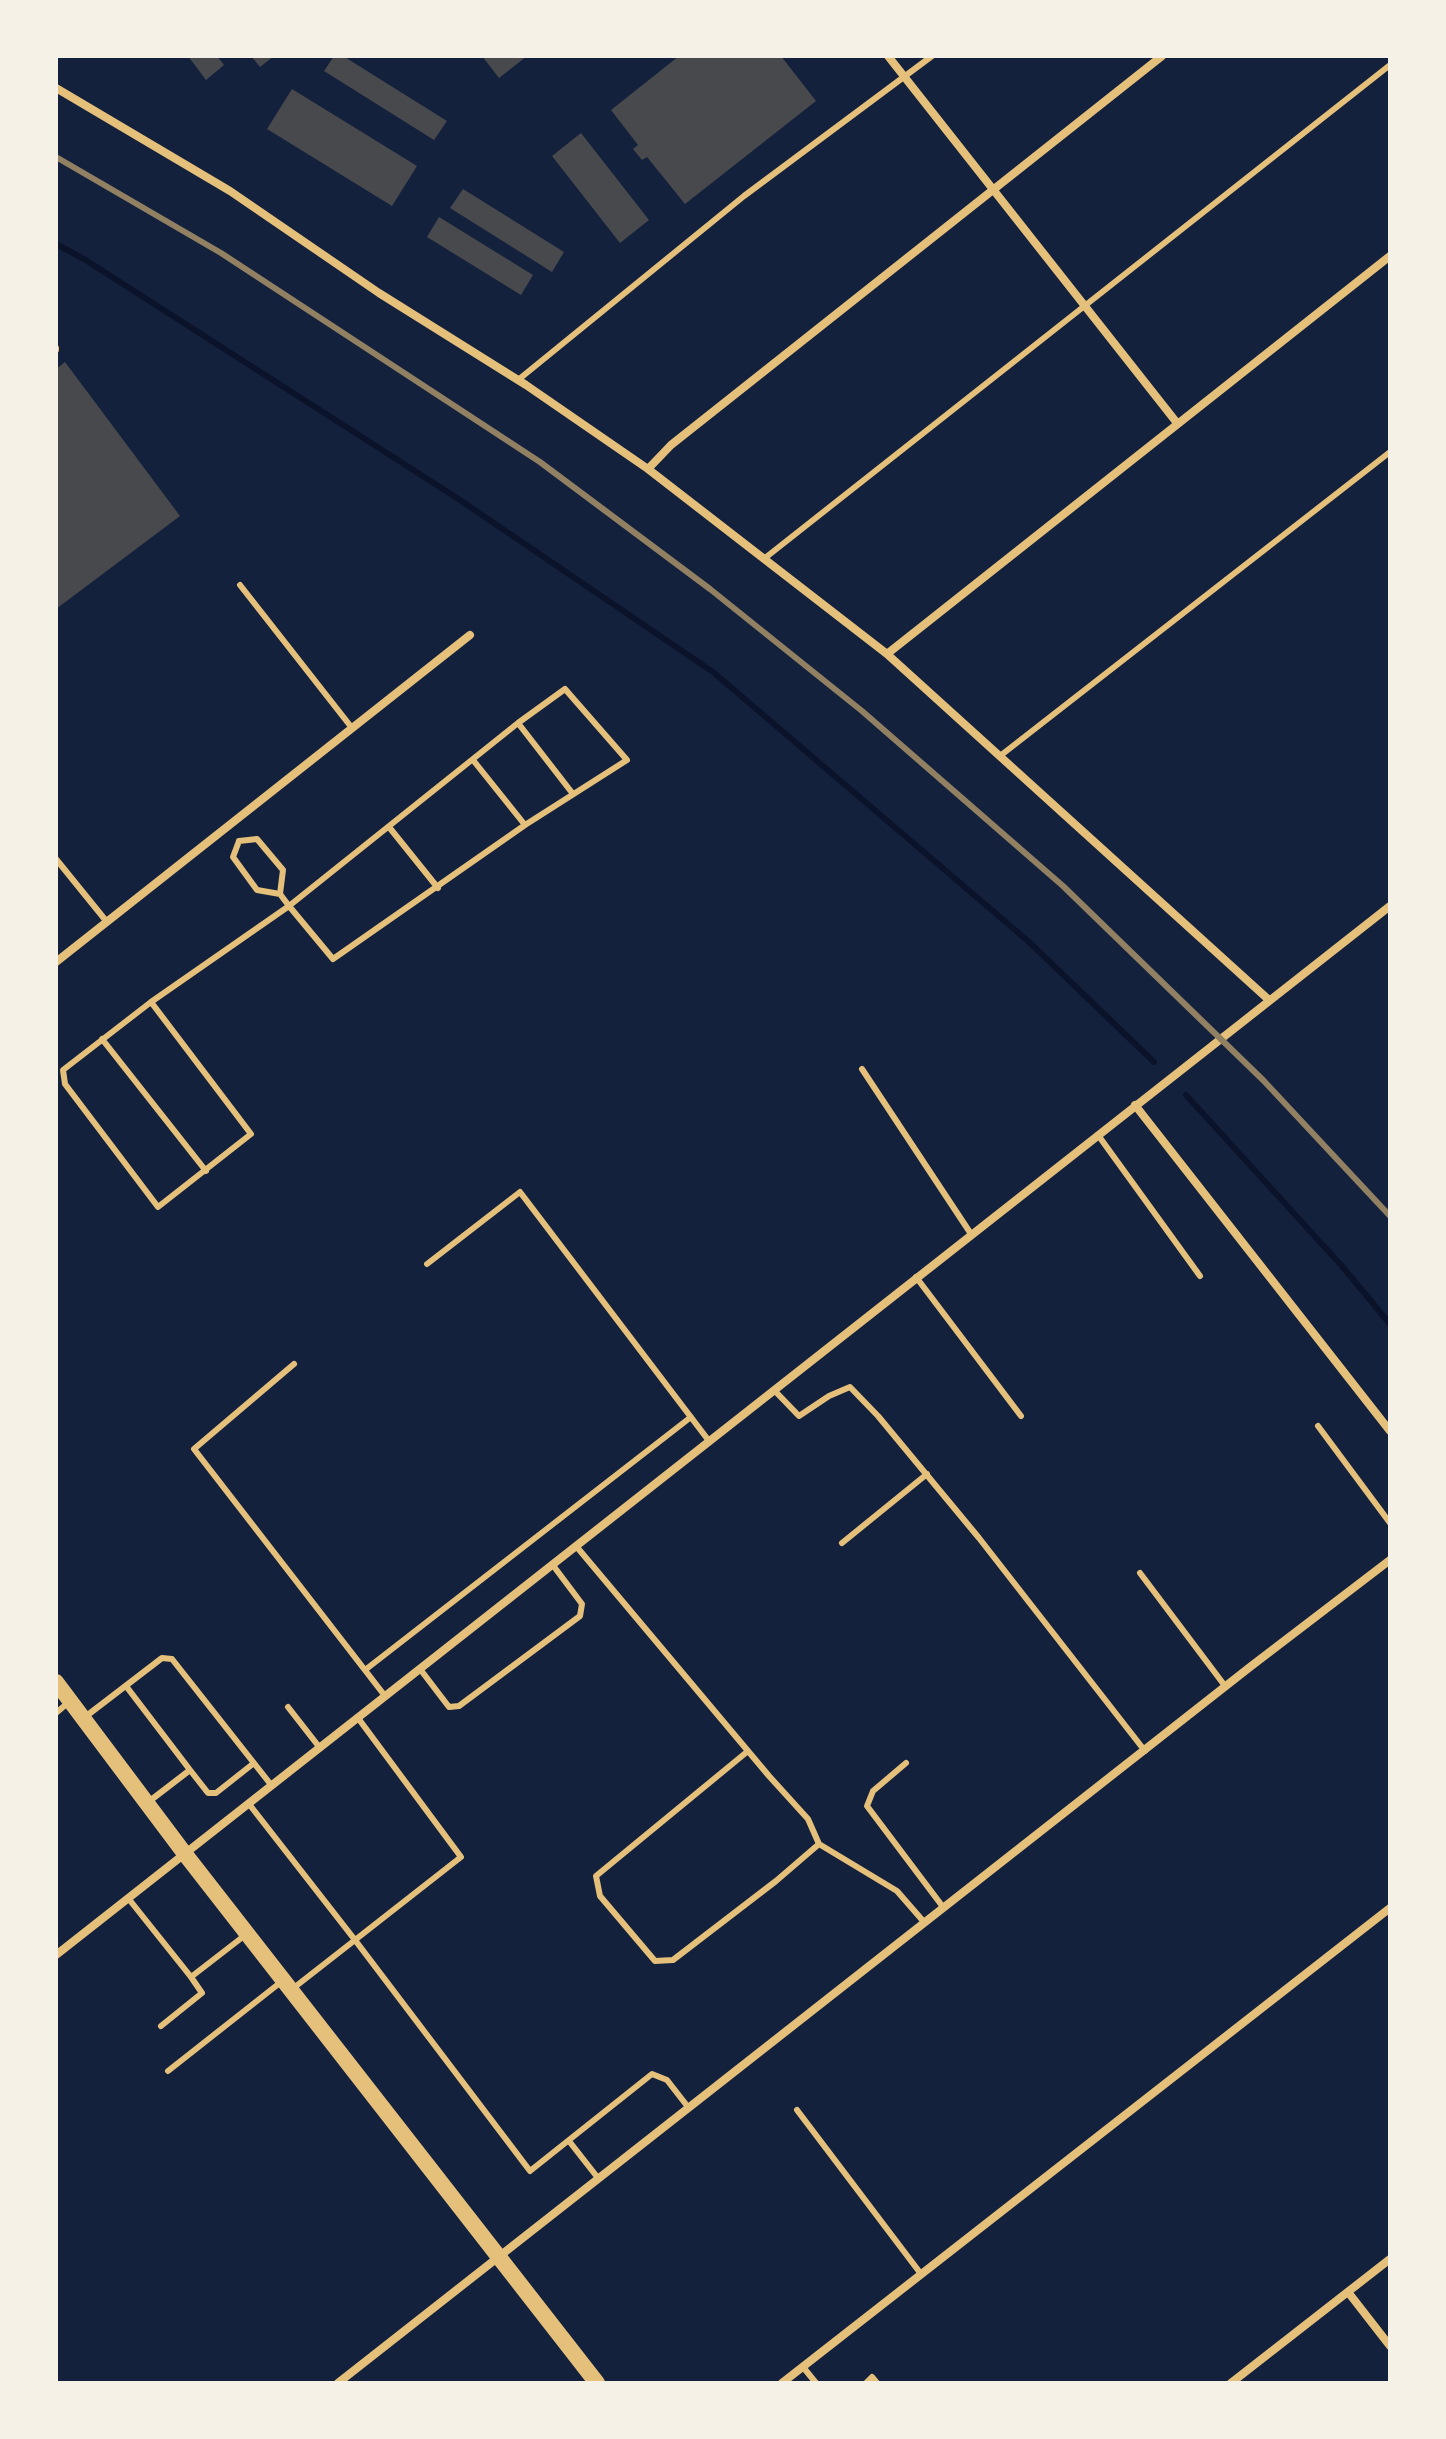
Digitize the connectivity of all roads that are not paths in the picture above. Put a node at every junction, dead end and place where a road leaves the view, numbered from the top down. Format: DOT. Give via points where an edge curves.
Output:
graph roads {
  1 [pos="888,56"];
  2 [pos="932,56"];
  3 [pos="1162,56"];
  4 [pos="1390,65"];
  5 [pos="904,77"];
  6 [pos="56,88"];
  7 [pos="992,190"];
  8 [pos="1390,256"];
  9 [pos="1084,305"];
  10 [pos="518,380"];
  11 [pos="1177,423"];
  12 [pos="1390,452"];
  13 [pos="648,469"];
  14 [pos="765,558"];
  15 [pos="240,585"];
  16 [pos="470,635"];
  17 [pos="887,654"];
  18 [pos="518,723"];
  19 [pos="352,728"];
  20 [pos="1000,756"];
  21 [pos="473,760"];
  22 [pos="573,794"];
  23 [pos="229,825"];
  24 [pos="525,825"];
  25 [pos="389,827"];
  26 [pos="239,841"];
  27 [pos="56,859"];
  28 [pos="438,888"];
  29 [pos="280,894"];
  30 [pos="289,906"];
  31 [pos="1390,906"];
  32 [pos="107,922"];
  33 [pos="56,962"];
  34 [pos="1269,1000"];
  35 [pos="151,1002"];
  36 [pos="102,1039"];
  37 [pos="862,1069"];
  38 [pos="1135,1105"];
  39 [pos="1098,1135"];
  40 [pos="206,1171"];
  41 [pos="971,1234"];
  42 [pos="427,1264"];
  43 [pos="1200,1276"];
  44 [pos="916,1277"];
  45 [pos="294,1364"];
  46 [pos="774,1390"];
  47 [pos="1021,1416"];
  48 [pos="691,1417"];
  49 [pos="1318,1426"];
  50 [pos="1390,1431"];
  51 [pos="709,1441"];
  52 [pos="927,1474"];
  53 [pos="1390,1523"];
  54 [pos="842,1543"];
  55 [pos="576,1546"];
  56 [pos="1390,1560"];
  57 [pos="552,1564"];
  58 [pos="1140,1573"];
  59 [pos="420,1669"];
  60 [pos="365,1670"];
  61 [pos="56,1682"];
  62 [pos="126,1686"];
  63 [pos="1225,1686"];
  64 [pos="385,1696"];
  65 [pos="70,1701"];
  66 [pos="288,1707"];
  67 [pos="56,1713"];
  68 [pos="83,1718"];
  69 [pos="358,1718"];
  70 [pos="320,1748"];
  71 [pos="748,1751"];
  72 [pos="1145,1751"];
  73 [pos="254,1763"];
  74 [pos="906,1763"];
  75 [pos="190,1770"];
  76 [pos="272,1786"];
  77 [pos="147,1803"];
  78 [pos="249,1804"];
  79 [pos="819,1844"];
  80 [pos="185,1854"];
  81 [pos="128,1898"];
  82 [pos="943,1907"];
  83 [pos="1390,1908"];
  84 [pos="924,1922"];
  85 [pos="247,1934"];
  86 [pos="355,1940"];
  87 [pos="56,1955"];
  88 [pos="191,1977"];
  89 [pos="288,1985"];
  90 [pos="161,2026"];
  91 [pos="168,2071"];
  92 [pos="688,2107"];
  93 [pos="797,2110"];
  94 [pos="569,2141"];
  95 [pos="598,2178"];
  96 [pos="499,2256"];
  97 [pos="1390,2259"];
  98 [pos="921,2274"];
  99 [pos="1348,2292"];
  100 [pos="1390,2346"];
  101 [pos="803,2367"];
  102 [pos="338,2383"];
  103 [pos="597,2383"];
  104 [pos="782,2383"];
  105 [pos="816,2383"];
  106 [pos="866,2383"];
  107 [pos="877,2383"];
  108 [pos="1231,2383"];
  1 -- 5 [label="street"];
  2 -- 5 [label="lane"];
  3 -- 7 [label="street"];
  4 -- 9 [label="lane"];
  5 -- 7 [label="street"];
  5 -- 10 [label="lane" via="744,196"];
  6 -- 10 [label="street" via="230,191"];
  7 -- 9 [label="street"];
  7 -- 13 [label="street" via="671,445"];
  8 -- 11 [label="street"];
  9 -- 11 [label="street"];
  9 -- 14 [label="lane"];
  10 -- 13 [label="street"];
  11 -- 17 [label="street"];
  12 -- 20 [label="lane"];
  13 -- 14 [label="street"];
  14 -- 17 [label="street"];
  15 -- 19 [label="lane"];
  16 -- 19 [label="street"];
  17 -- 20 [label="street"];
  18 -- 21 [label="lane"];
  18 -- 22 [label="lane"];
  18 -- 22 [label="lane" via="565,689 627,760"];
  19 -- 23 [label="street"];
  20 -- 34 [label="street"];
  21 -- 24 [label="lane"];
  21 -- 25 [label="lane"];
  22 -- 24 [label="lane"];
  23 -- 26 [label="lane"];
  23 -- 32 [label="street"];
  24 -- 28 [label="lane"];
  25 -- 28 [label="lane"];
  25 -- 30 [label="lane"];
  26 -- 29 [label="lane" via="233,857 257,890"];
  26 -- 29 [label="lane" via="257,839 283,870"];
  27 -- 32 [label="lane"];
  28 -- 30 [label="lane" via="333,959"];
  29 -- 30 [label="lane"];
  30 -- 35 [label="lane"];
  31 -- 34 [label="street"];
  32 -- 33 [label="street"];
  34 -- 38 [label="street"];
  35 -- 36 [label="lane"];
  35 -- 40 [label="lane" via="251,1134"];
  36 -- 40 [label="lane"];
  36 -- 40 [label="lane" via="63,1070 65,1084 158,1207"];
  37 -- 41 [label="lane"];
  38 -- 39 [label="street"];
  38 -- 50 [label="street"];
  39 -- 41 [label="street"];
  39 -- 43 [label="lane"];
  41 -- 44 [label="street"];
  42 -- 48 [label="lane" via="520,1192"];
  44 -- 46 [label="street"];
  44 -- 47 [label="lane"];
  45 -- 60 [label="lane" via="194,1449"];
  46 -- 51 [label="street"];
  46 -- 52 [label="lane" via="799,1416 850,1387"];
  48 -- 51 [label="lane"];
  48 -- 60 [label="lane"];
  49 -- 53 [label="lane"];
  51 -- 55 [label="street"];
  52 -- 54 [label="lane"];
  52 -- 72 [label="lane"];
  55 -- 57 [label="street"];
  55 -- 71 [label="lane"];
  56 -- 63 [label="street"];
  57 -- 59 [label="street"];
  57 -- 59 [label="lane" via="582,1604 580,1616 459,1706 449,1707"];
  58 -- 63 [label="lane"];
  59 -- 64 [label="street"];
  60 -- 64 [label="lane"];
  61 -- 65 [label="main road"];
  62 -- 68 [label="lane"];
  62 -- 73 [label="lane" via="162,1658 172,1659"];
  62 -- 75 [label="lane"];
  63 -- 72 [label="street"];
  64 -- 69 [label="street"];
  65 -- 67 [label="lane"];
  65 -- 68 [label="main road"];
  66 -- 70 [label="lane"];
  68 -- 77 [label="main road"];
  69 -- 70 [label="street"];
  69 -- 86 [label="lane" via="461,1857"];
  70 -- 76 [label="street"];
  71 -- 79 [label="lane" via="808,1819"];
  71 -- 79 [label="lane" via="596,1876 600,1896 655,1961 673,1960"];
  72 -- 82 [label="street"];
  73 -- 75 [label="lane" via="216,1793 208,1793"];
  73 -- 76 [label="lane"];
  74 -- 82 [label="lane" via="873,1791 867,1806"];
  75 -- 77 [label="lane"];
  76 -- 78 [label="street"];
  77 -- 80 [label="main road"];
  78 -- 80 [label="street"];
  78 -- 86 [label="lane"];
  79 -- 84 [label="lane" via="897,1891"];
  80 -- 81 [label="street"];
  80 -- 85 [label="main road"];
  81 -- 87 [label="street"];
  81 -- 88 [label="lane"];
  82 -- 84 [label="street"];
  83 -- 98 [label="street"];
  84 -- 92 [label="street"];
  85 -- 88 [label="lane"];
  85 -- 89 [label="main road"];
  86 -- 89 [label="lane"];
  86 -- 94 [label="lane" via="530,2171"];
  88 -- 90 [label="lane" via="202,1993"];
  89 -- 91 [label="lane"];
  89 -- 96 [label="main road"];
  92 -- 94 [label="lane" via="667,2080 652,2074"];
  92 -- 95 [label="street"];
  93 -- 98 [label="lane"];
  94 -- 95 [label="lane"];
  95 -- 96 [label="street"];
  96 -- 102 [label="street"];
  96 -- 103 [label="main road"];
  97 -- 99 [label="street"];
  98 -- 101 [label="street"];
  99 -- 100 [label="street"];
  99 -- 108 [label="street"];
  101 -- 104 [label="street"];
  101 -- 105 [label="lane"];
  106 -- 107 [label="lane" via="872,2377"];
}
